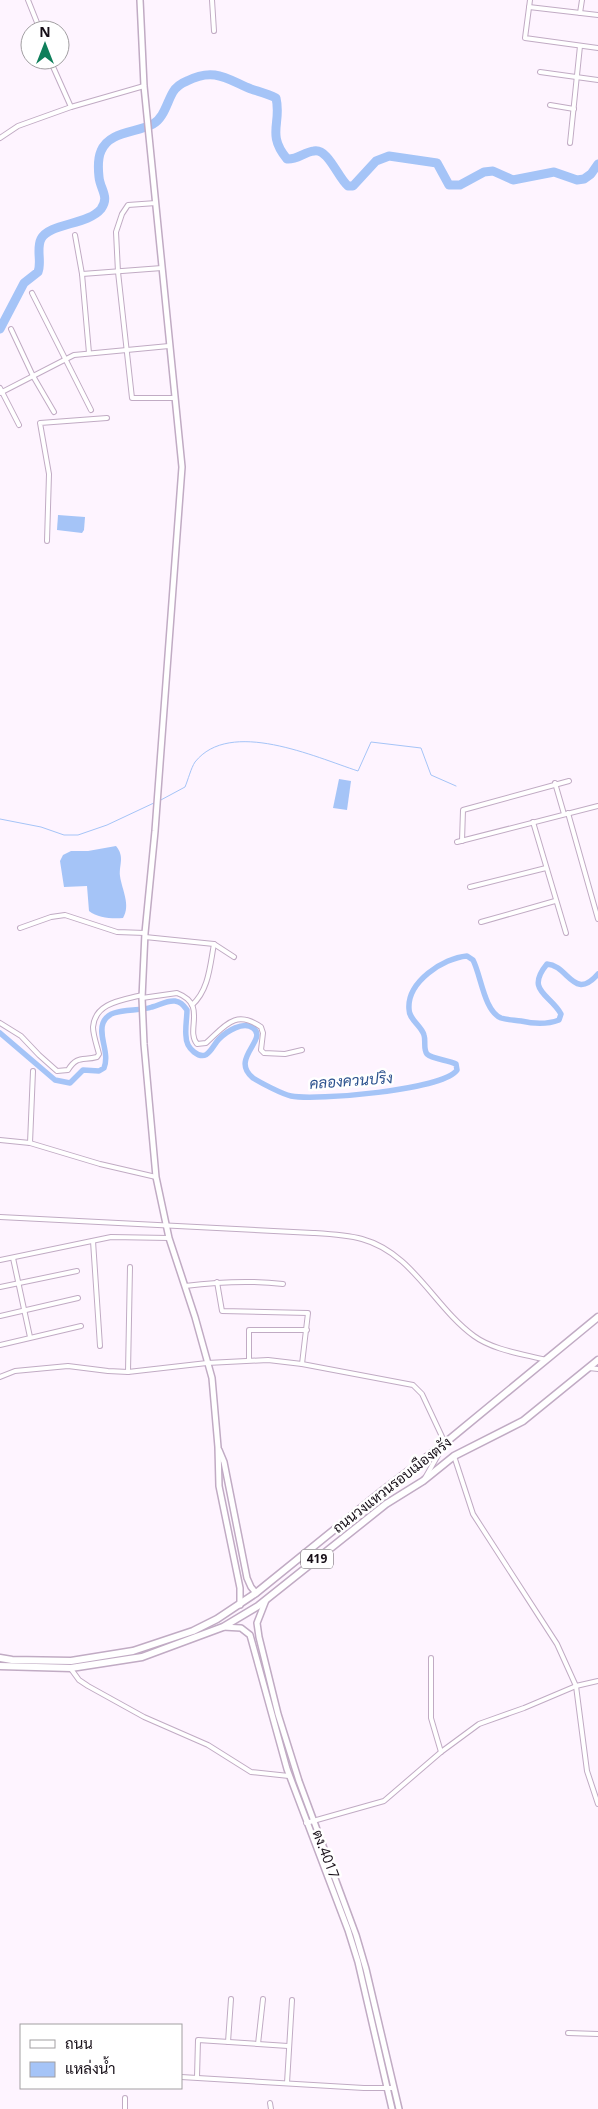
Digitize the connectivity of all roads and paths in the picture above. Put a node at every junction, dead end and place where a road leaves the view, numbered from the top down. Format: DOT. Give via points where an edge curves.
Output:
graph roads {
  1 [pos="28,0"];
  2 [pos="140,0"];
  3 [pos="212,0"];
  4 [pos="530,0"];
  5 [pos="582,0"];
  6 [pos="529,6"];
  7 [pos="580,13"];
  8 [pos="598,16"];
  9 [pos="36,20"];
  10 [pos="214,31"];
  11 [pos="580,46"];
  12 [pos="598,48"];
  13 [pos="55,70"];
  14 [pos="540,72"];
  15 [pos="578,77"];
  16 [pos="598,80"];
  17 [pos="144,86"];
  18 [pos="550,105"];
  19 [pos="71,106"];
  20 [pos="574,109"];
  21 [pos="0,138"];
  22 [pos="570,143"];
  23 [pos="156,203"];
  24 [pos="75,235"];
  25 [pos="162,268"];
  26 [pos="118,272"];
  27 [pos="82,274"];
  28 [pos="32,293"];
  29 [pos="11,329"];
  30 [pos="170,346"];
  31 [pos="127,350"];
  32 [pos="88,353"];
  33 [pos="65,359"];
  34 [pos="33,376"];
  35 [pos="1,391"];
  36 [pos="175,398"];
  37 [pos="91,410"];
  38 [pos="54,412"];
  39 [pos="107,418"];
  40 [pos="19,425"];
  41 [pos="47,541"];
  42 [pos="569,780"];
  43 [pos="555,783"];
  44 [pos="598,806"];
  45 [pos="566,814"];
  46 [pos="533,822"];
  47 [pos="546,868"];
  48 [pos="470,887"];
  49 [pos="555,901"];
  50 [pos="598,918"];
  51 [pos="481,922"];
  52 [pos="20,928"];
  53 [pos="566,933"];
  54 [pos="145,935"];
  55 [pos="214,944"];
  56 [pos="234,957"];
  57 [pos="142,997"];
  58 [pos="192,1005"];
  59 [pos="0,1023"];
  60 [pos="302,1050"];
  61 [pos="33,1071"];
  62 [pos="0,1140"];
  63 [pos="30,1142"];
  64 [pos="156,1177"];
  65 [pos="0,1217"];
  66 [pos="166,1224"];
  67 [pos="169,1238"];
  68 [pos="93,1241"];
  69 [pos="13,1258"];
  70 [pos="0,1260"];
  71 [pos="130,1267"];
  72 [pos="77,1271"];
  73 [pos="217,1282"];
  74 [pos="19,1283"];
  75 [pos="283,1284"];
  76 [pos="185,1286"];
  77 [pos="0,1287"];
  78 [pos="78,1298"];
  79 [pos="23,1310"];
  80 [pos="0,1316"];
  81 [pos="598,1317"];
  82 [pos="81,1326"];
  83 [pos="307,1330"];
  84 [pos="30,1337"];
  85 [pos="0,1345"];
  86 [pos="100,1346"];
  87 [pos="249,1360"];
  88 [pos="546,1360"];
  89 [pos="598,1360"];
  90 [pos="207,1363"];
  91 [pos="302,1364"];
  92 [pos="589,1368"];
  93 [pos="598,1369"];
  94 [pos="128,1372"];
  95 [pos="0,1377"];
  96 [pos="445,1443"];
  97 [pos="218,1447"];
  98 [pos="454,1456"];
  99 [pos="423,1481"];
  100 [pos="256,1594"];
  101 [pos="266,1600"];
  102 [pos="240,1605"];
  103 [pos="223,1627"];
  104 [pos="0,1658"];
  105 [pos="431,1658"];
  106 [pos="0,1666"];
  107 [pos="71,1668"];
  108 [pos="598,1681"];
  109 [pos="576,1686"];
  110 [pos="441,1752"];
  111 [pos="289,1776"];
  112 [pos="598,1804"];
  113 [pos="313,1821"];
  114 [pos="306,1823"];
  115 [pos="263,1999"];
  116 [pos="231,2000"];
  117 [pos="292,2000"];
  118 [pos="568,2033"];
  119 [pos="598,2034"];
  120 [pos="228,2042"];
  121 [pos="258,2044"];
  122 [pos="288,2046"];
  123 [pos="182,2077"];
  124 [pos="197,2077"];
  125 [pos="287,2083"];
  126 [pos="390,2088"];
  127 [pos="125,2098"];
  128 [pos="270,2103"];
  129 [pos="125,2109"];
  130 [pos="270,2109"];
  131 [pos="392,2109"];
  132 [pos="398,2109"];
  1 -- 9 [label="street"];
  2 -- 17 [label="street"];
  3 -- 10 [label="street"];
  4 -- 6 [label="street"];
  5 -- 7 [label="street"];
  6 -- 7 [label="street"];
  6 -- 11 [label="street" via="525,38"];
  7 -- 8 [label="street"];
  11 -- 12 [label="street"];
  11 -- 15 [label="street"];
  13 -- 19 [label="street"];
  14 -- 15 [label="street"];
  15 -- 16 [label="street"];
  15 -- 20 [label="street"];
  17 -- 19 [label="street"];
  17 -- 23 [label="street"];
  18 -- 20 [label="street"];
  19 -- 21 [label="street" via="18,126"];
  20 -- 22 [label="street"];
  23 -- 25 [label="street"];
  23 -- 26 [label="street" via="128,205 122,214 116,232"];
  24 -- 27 [label="street"];
  25 -- 26 [label="street"];
  25 -- 30 [label="street"];
  26 -- 27 [label="street"];
  26 -- 31 [label="street"];
  27 -- 32 [label="street"];
  28 -- 33 [label="street"];
  29 -- 34 [label="street"];
  30 -- 31 [label="street"];
  30 -- 36 [label="street"];
  31 -- 32 [label="street"];
  31 -- 36 [label="street" via="132,398"];
  32 -- 33 [label="street"];
  33 -- 34 [label="street"];
  33 -- 37 [label="street"];
  34 -- 35 [label="street"];
  34 -- 38 [label="street"];
  35 -- 40 [label="street"];
  36 -- 54 [label="street" via="182,467"];
  39 -- 41 [label="street" via="40,423 49,474"];
  42 -- 43 [label="street"];
  43 -- 45 [label="street"];
  43 -- 46 [label="street" via="463,810 460,842"];
  44 -- 45 [label="street"];
  45 -- 46 [label="street"];
  45 -- 50 [label="street"];
  46 -- 47 [label="street"];
  47 -- 48 [label="street"];
  47 -- 49 [label="street"];
  49 -- 51 [label="street"];
  49 -- 53 [label="street"];
  52 -- 54 [label="street" via="51,917 65,916 117,932"];
  54 -- 55 [label="street"];
  54 -- 57 [label="street"];
  55 -- 56 [label="street"];
  55 -- 58 [label="street" via="205,989"];
  57 -- 58 [label="street" via="177,993"];
  57 -- 59 [label="street" via="115,1001 101,1010 93,1026 97,1057 80,1058 68,1070 57,1071 21,1036"];
  57 -- 64 [label="street"];
  58 -- 60 [label="street" via="196,1044 206,1043 226,1024 237,1019 250,1019 261,1027 261,1050 264,1053 286,1054"];
  61 -- 63 [label="street"];
  62 -- 63 [label="street"];
  63 -- 64 [label="street"];
  64 -- 66 [label="street"];
  65 -- 66 [label="street"];
  66 -- 67 [label="street"];
  66 -- 88 [label="street" via="363,1239 401,1259 474,1337"];
  67 -- 68 [label="street" via="111,1237"];
  67 -- 76 [label="street"];
  68 -- 69 [label="street"];
  68 -- 86 [label="street"];
  69 -- 70 [label="street"];
  69 -- 74 [label="street"];
  71 -- 94 [label="street"];
  72 -- 74 [label="street"];
  73 -- 75 [label="street"];
  73 -- 76 [label="street"];
  73 -- 83 [label="street" via="222,1311 308,1313"];
  74 -- 77 [label="street"];
  74 -- 79 [label="street"];
  76 -- 90 [label="street"];
  78 -- 79 [label="street"];
  79 -- 80 [label="street"];
  79 -- 84 [label="street"];
  81 -- 88 [label="highway, ถนนวงแหวนรอบเมืองตรัง / 419"];
  82 -- 84 [label="street"];
  83 -- 87 [label="street" via="249,1330"];
  83 -- 91 [label="street"];
  84 -- 85 [label="street"];
  87 -- 90 [label="street"];
  87 -- 91 [label="street"];
  88 -- 96 [label="highway, ถนนวงแหวนรอบเมืองตรัง / 419"];
  89 -- 92 [label="highway, ถนนวงแหวนรอบเมืองตรัง / 419"];
  90 -- 94 [label="street"];
  90 -- 97 [label="street" via="212,1378"];
  91 -- 96 [label="street" via="413,1385 422,1394"];
  92 -- 93 [label="street"];
  92 -- 98 [label="highway, ถนนวงแหวนรอบเมืองตรัง / 419" via="522,1421"];
  94 -- 95 [label="street" via="68,1366 15,1372"];
  96 -- 99 [label="street"];
  96 -- 100 [label="highway, ถนนวงแหวนรอบเมืองตรัง / 419"];
  97 -- 100 [label="street" via="224,1462 247,1578"];
  97 -- 102 [label="street" via="219,1486 240,1588"];
  98 -- 99 [label="highway, ถนนวงแหวนรอบเมืองตรัง / 419"];
  98 -- 109 [label="street" via="473,1514 557,1644"];
  99 -- 101 [label="highway, ถนนวงแหวนรอบเมืองตรัง / 419" via="386,1504"];
  100 -- 102 [label="highway, ถนนวงแหวนรอบเมืองตรัง / 419"];
  101 -- 103 [label="highway, ถนนวงแหวนรอบเมืองตรัง / 419"];
  101 -- 113 [label="street, ตง.4017" via="258,1618 259,1637 281,1725"];
  102 -- 104 [label="highway, ถนนวงแหวนรอบเมืองตรัง / 419" via="193,1631 133,1651 71,1661"];
  103 -- 107 [label="highway, ถนนวงแหวนรอบเมืองตรัง / 419" via="142,1656"];
  103 -- 111 [label="street, ตง.4017" via="241,1628 250,1635"];
  105 -- 110 [label="street" via="431,1718"];
  106 -- 107 [label="highway, ถนนวงแหวนรอบเมืองตรัง / 419"];
  107 -- 111 [label="street" via="88,1686 144,1717 208,1745 251,1772"];
  108 -- 109 [label="street"];
  109 -- 110 [label="street" via="479,1724"];
  109 -- 112 [label="street" via="587,1771"];
  110 -- 113 [label="street" via="384,1801"];
  111 -- 114 [label="street, ตง.4017"];
  113 -- 114 [label="street"];
  113 -- 126 [label="street, ตง.4017" via="361,1952"];
  114 -- 126 [label="street, ตง.4017" via="348,1930"];
  115 -- 121 [label="street"];
  116 -- 120 [label="street"];
  117 -- 122 [label="street"];
  118 -- 119 [label="street"];
  120 -- 121 [label="street"];
  120 -- 124 [label="street" via="198,2040"];
  121 -- 122 [label="street"];
  122 -- 125 [label="street"];
  123 -- 124 [label="street"];
  124 -- 125 [label="street"];
  125 -- 126 [label="street"];
  126 -- 131 [label="street, ตง.4017"];
  126 -- 132 [label="street, ตง.4017"];
  127 -- 129 [label="street"];
  128 -- 130 [label="street"];
}
